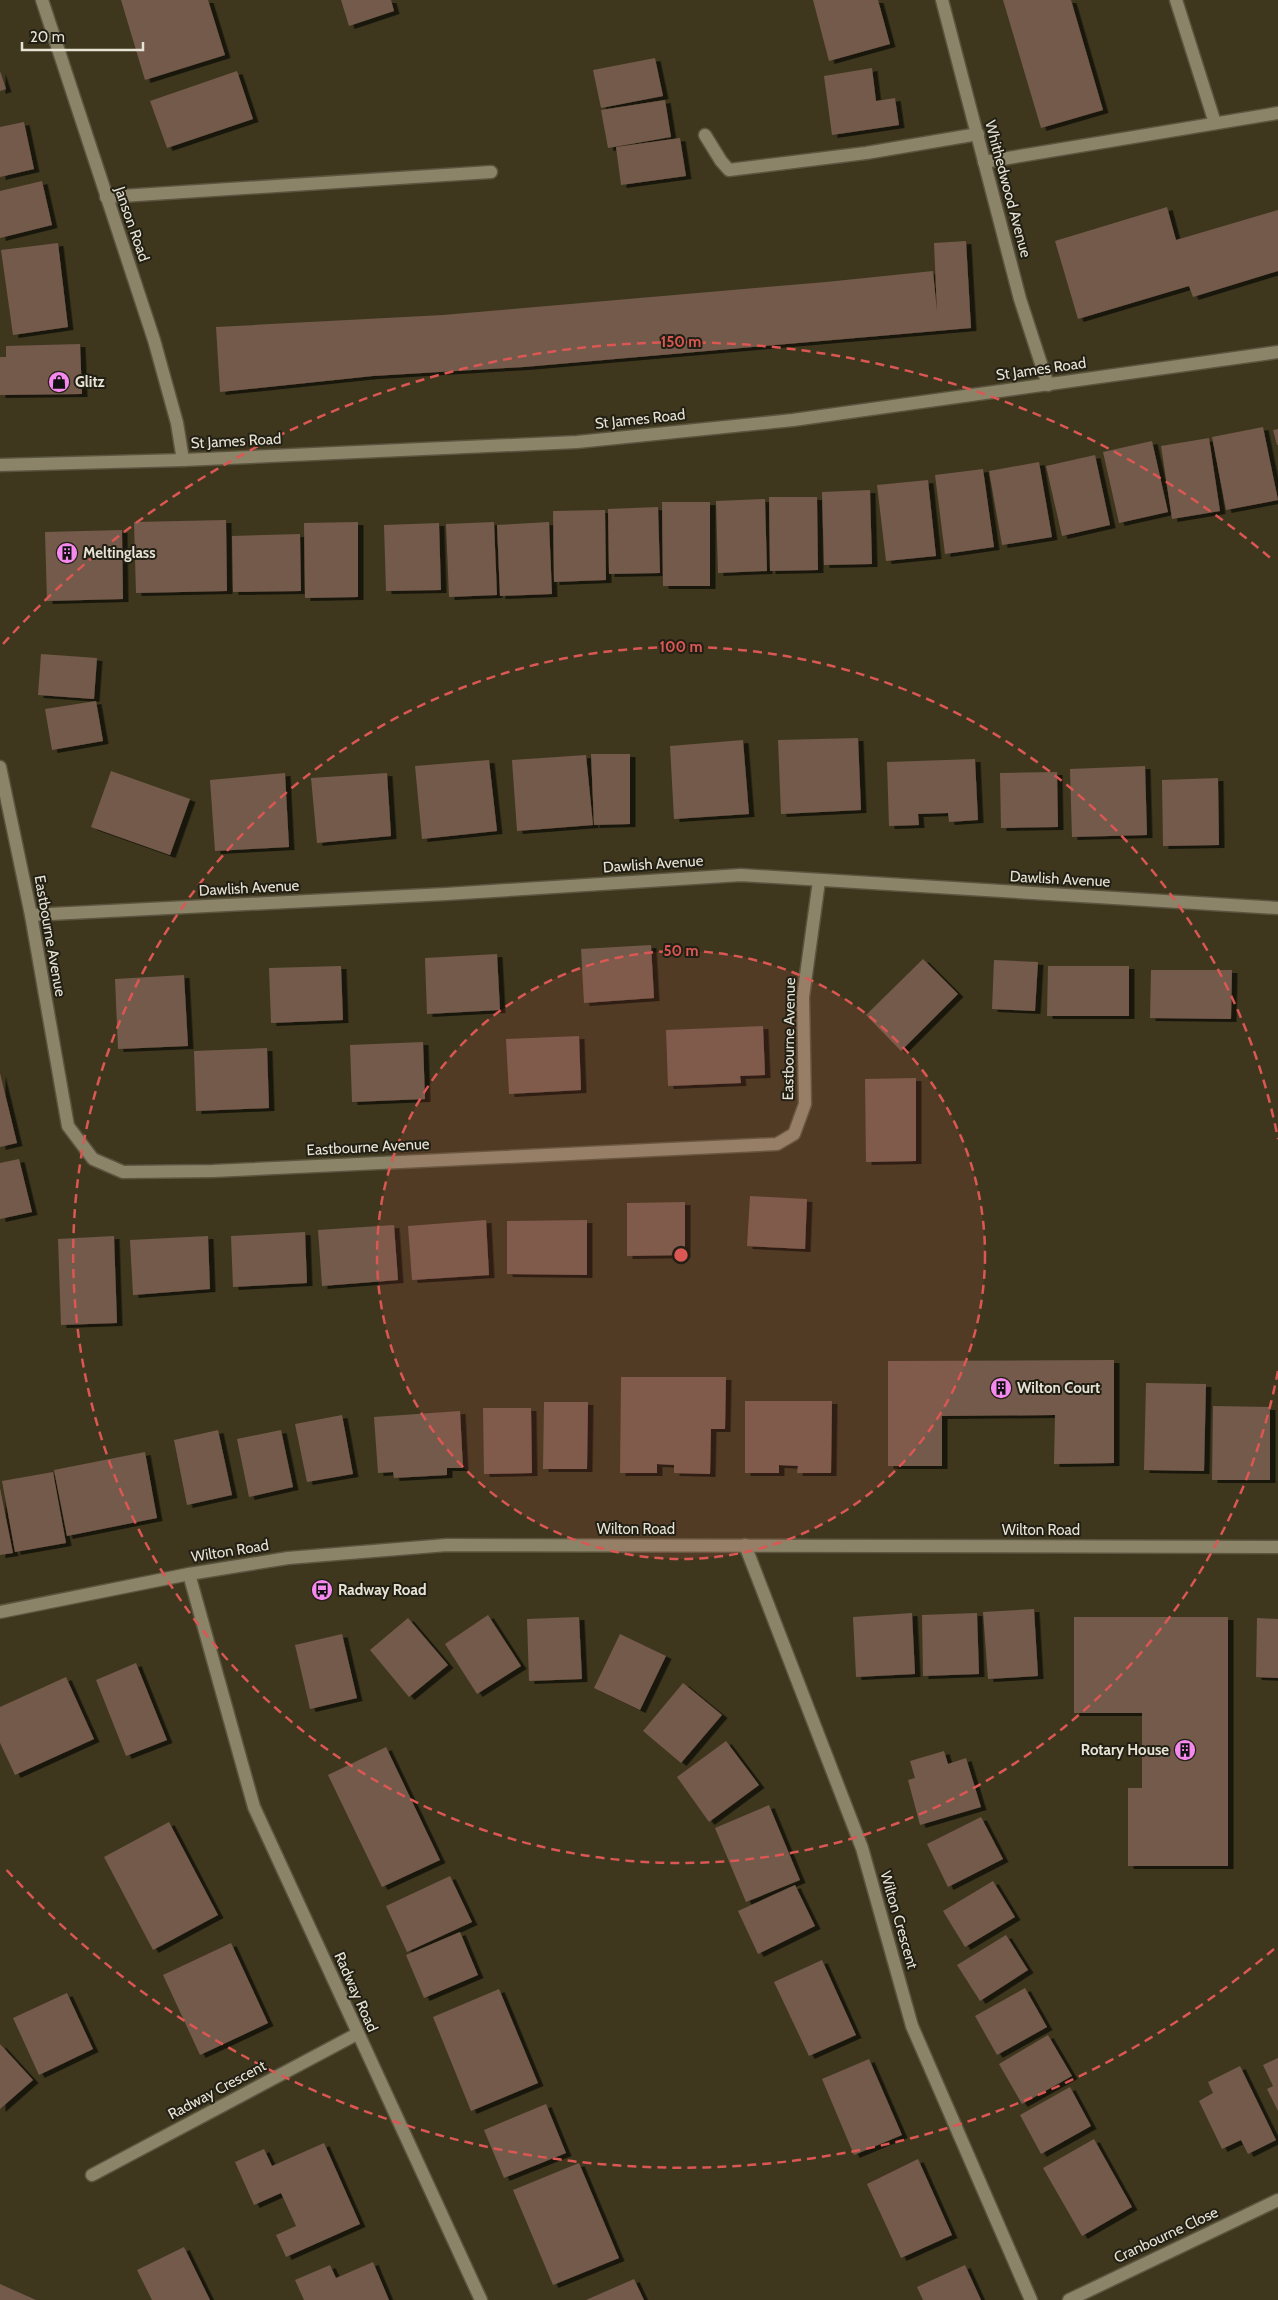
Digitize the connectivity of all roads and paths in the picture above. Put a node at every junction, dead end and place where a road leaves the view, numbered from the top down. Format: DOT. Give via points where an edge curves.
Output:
graph roads {
  1 [pos="42,0"];
  2 [pos="942,0"];
  3 [pos="1176,0"];
  4 [pos="1278,113"];
  5 [pos="1215,123"];
  6 [pos="978,134"];
  7 [pos="705,135"];
  8 [pos="984,162"];
  9 [pos="491,172"];
  10 [pos="106,197"];
  11 [pos="1278,352"];
  12 [pos="1048,385"];
  13 [pos="183,460"];
  14 [pos="0,465"];
  15 [pos="0,767"];
  16 [pos="819,881"];
  17 [pos="1278,908"];
  18 [pos="31,915"];
  19 [pos="745,1545"];
  20 [pos="1278,1547"];
  21 [pos="189,1574"];
  22 [pos="0,1612"];
  23 [pos="357,2034"];
  24 [pos="92,2175"];
  25 [pos="1278,2200"];
  26 [pos="481,2300"];
  27 [pos="1031,2300"];
  28 [pos="1068,2300"];
  1 -- 10 [label="street, Janson Road"];
  2 -- 6 [label="street, Whithedwood Avenue"];
  3 -- 5 [label="street"];
  4 -- 5 [label="street"];
  5 -- 8 [label="street"];
  6 -- 7 [label="street" via="729,170"];
  6 -- 8 [label="street, Whithedwood Avenue"];
  8 -- 12 [label="street, Whithedwood Avenue" via="1020,299"];
  9 -- 10 [label="street"];
  10 -- 13 [label="street, Janson Road" via="154,340 177,423"];
  11 -- 12 [label="street, St James Road"];
  12 -- 13 [label="street, St James Road" via="793,420 577,442"];
  13 -- 14 [label="street, St James Road"];
  15 -- 18 [label="street, Eastbourne Avenue"];
  16 -- 17 [label="street, Dawlish Avenue"];
  16 -- 18 [label="street, Dawlish Avenue" via="741,875"];
  16 -- 18 [label="street, Eastbourne Avenue" via="803,998 805,1104 794,1134 777,1144 213,1171 123,1172 93,1159 68,1126"];
  19 -- 20 [label="street, Wilton Road"];
  19 -- 21 [label="street, Wilton Road" via="447,1545 288,1558"];
  19 -- 27 [label="street, Wilton Crescent" via="862,1848 912,2026"];
  21 -- 22 [label="street, Wilton Road"];
  21 -- 23 [label="street, Radway Road" via="254,1807"];
  23 -- 24 [label="street, Radway Crescent"];
  23 -- 26 [label="street, Radway Road"];
  25 -- 28 [label="street, Cranbourne Close"];
}
